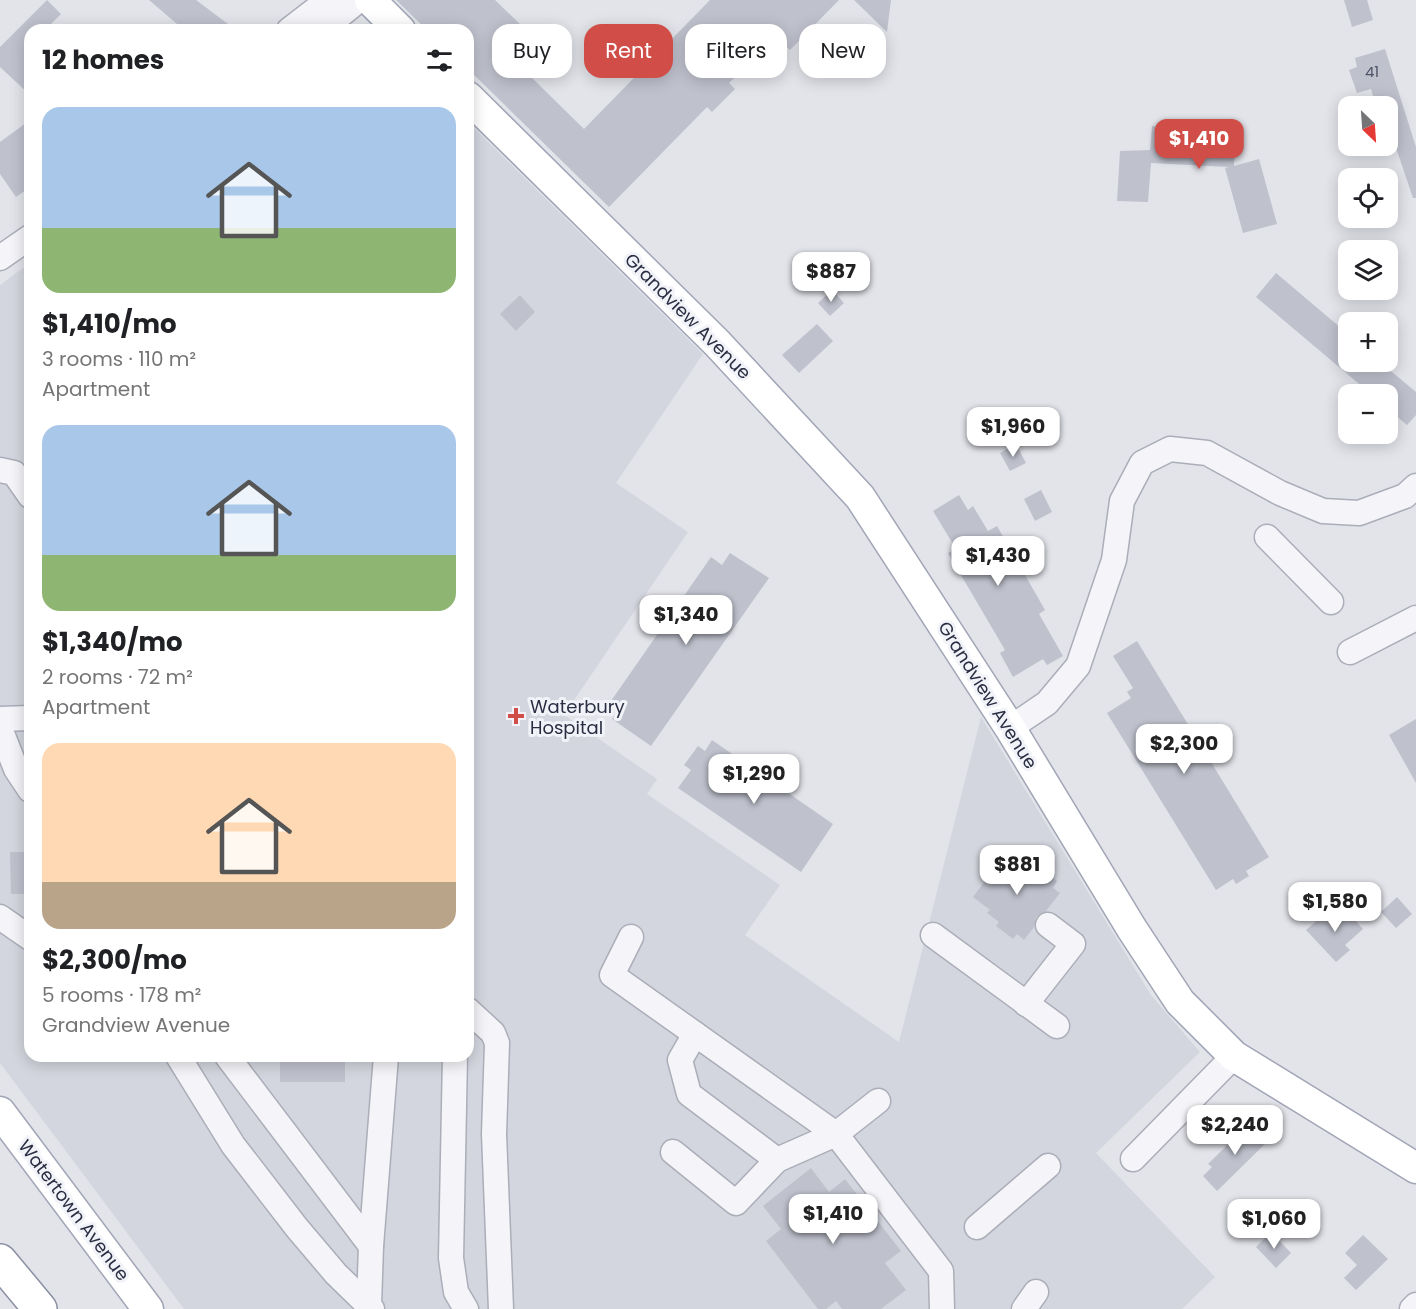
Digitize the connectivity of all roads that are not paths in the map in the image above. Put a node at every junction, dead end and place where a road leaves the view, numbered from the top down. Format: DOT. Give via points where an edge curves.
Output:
graph roads {
  1 [pos="328,0"];
  2 [pos="378,11"];
  3 [pos="297,24"];
  4 [pos="340,24"];
  5 [pos="474,103"];
  6 [pos="24,241"];
  7 [pos="0,258"];
  8 [pos="0,470"];
  9 [pos="1416,486"];
  10 [pos="24,487"];
  11 [pos="1267,537"];
  12 [pos="1330,602"];
  13 [pos="1416,618"];
  14 [pos="1350,652"];
  15 [pos="24,718"];
  16 [pos="0,719"];
  17 [pos="0,728"];
  18 [pos="1010,728"];
  19 [pos="24,781"];
  20 [pos="0,917"];
  21 [pos="1048,925"];
  22 [pos="24,934"];
  23 [pos="933,935"];
  24 [pos="631,937"];
  25 [pos="1026,1004"];
  26 [pos="474,1016"];
  27 [pos="1056,1026"];
  28 [pos="695,1034"];
  29 [pos="1234,1056"];
  30 [pos="182,1062"];
  31 [pos="232,1062"];
  32 [pos="386,1062"];
  33 [pos="455,1062"];
  34 [pos="878,1101"];
  35 [pos="0,1112"];
  36 [pos="836,1134"];
  37 [pos="673,1152"];
  38 [pos="1133,1159"];
  39 [pos="777,1160"];
  40 [pos="1048,1166"];
  41 [pos="1416,1168"];
  42 [pos="977,1227"];
  43 [pos="371,1246"];
  44 [pos="0,1261"];
  45 [pos="0,1287"];
  46 [pos="1416,1305"];
  47 [pos="371,1307"];
  48 [pos="21,1309"];
  49 [pos="40,1309"];
  50 [pos="148,1309"];
  51 [pos="466,1309"];
  52 [pos="501,1309"];
  53 [pos="942,1309"];
  54 [pos="1412,1309"];
  1 -- 3 [label="street"];
  2 -- 4 [label="street"];
  5 -- 18 [label="main road, Grandview Avenue" via="717,343 860,497"];
  6 -- 7 [label="street"];
  8 -- 10 [label="street" via="14,473"];
  9 -- 18 [label="street" via="1405,495 1359,513 1323,511 1280,493 1207,453 1170,449 1142,463 1122,501 1114,560 1078,666 1047,703"];
  11 -- 12 [label="street"];
  13 -- 14 [label="street"];
  15 -- 16 [label="street"];
  17 -- 19 [label="street"];
  18 -- 29 [label="main road, Grandview Avenue" via="1131,929 1180,1002"];
  20 -- 22 [label="street"];
  21 -- 25 [label="street" via="1073,944"];
  23 -- 25 [label="street"];
  24 -- 28 [label="street" via="612,975"];
  25 -- 27 [label="street"];
  26 -- 52 [label="street" via="493,1033 497,1043 494,1155"];
  28 -- 36 [label="street"];
  28 -- 39 [label="street" via="680,1060 689,1094"];
  29 -- 38 [label="street"];
  29 -- 41 [label="main road, Grandview Avenue"];
  30 -- 47 [label="street" via="233,1144 290,1219 336,1274"];
  31 -- 43 [label="street"];
  32 -- 43 [label="street"];
  33 -- 51 [label="street" via="452,1258 456,1292"];
  34 -- 36 [label="street"];
  35 -- 50 [label="main road, Watertown Avenue"];
  36 -- 39 [label="street"];
  36 -- 53 [label="street" via="941,1271"];
  37 -- 39 [label="street" via="736,1203"];
  40 -- 42 [label="street"];
  43 -- 47 [label="street"];
  44 -- 49 [label="highway"];
  45 -- 48 [label="highway"];
  46 -- 54 [label="street"];
}
